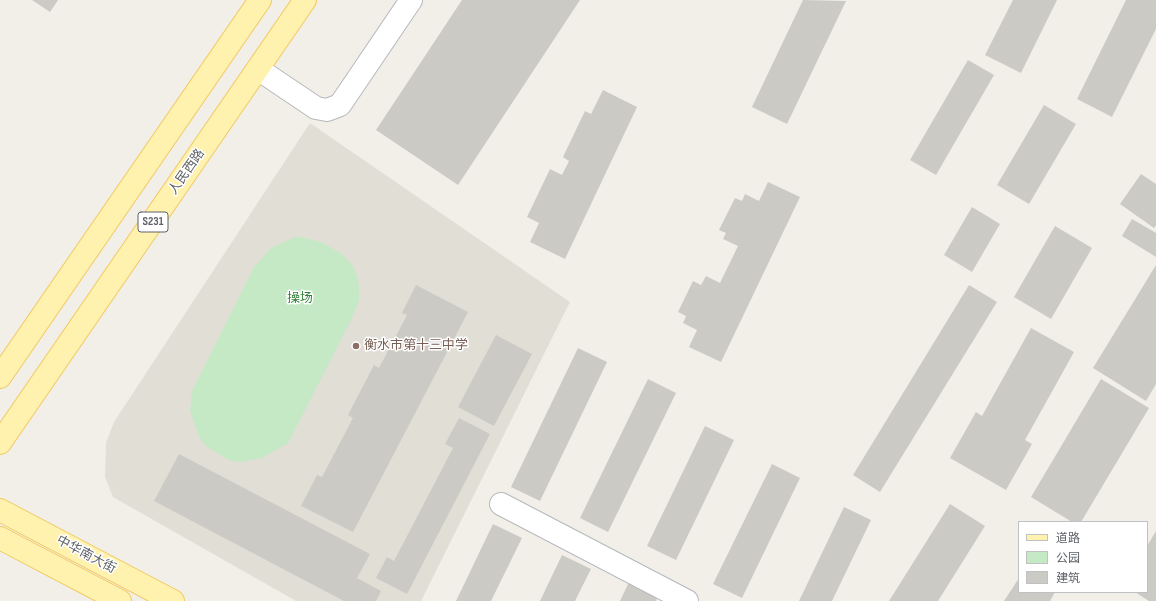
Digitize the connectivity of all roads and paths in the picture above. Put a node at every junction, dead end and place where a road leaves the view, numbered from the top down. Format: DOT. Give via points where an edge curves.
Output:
graph roads {
  1 [pos="260,0"];
  2 [pos="305,0"];
  3 [pos="411,0"];
  4 [pos="258,69"];
  5 [pos="0,377"];
  6 [pos="0,443"];
  7 [pos="501,504"];
  8 [pos="0,510"];
  9 [pos="0,538"];
  10 [pos="120,601"];
  11 [pos="173,601"];
  12 [pos="687,601"];
  1 -- 5 [label="main road"];
  2 -- 4 [label="main road, 人民西路 / S231"];
  3 -- 4 [label="lane" via="340,105 327,110 316,108"];
  4 -- 6 [label="main road, 人民西路 / S231"];
  7 -- 12 [label="lane"];
  8 -- 11 [label="main road, 中华南大街"];
  9 -- 10 [label="main road, 中华南大街"];
}
